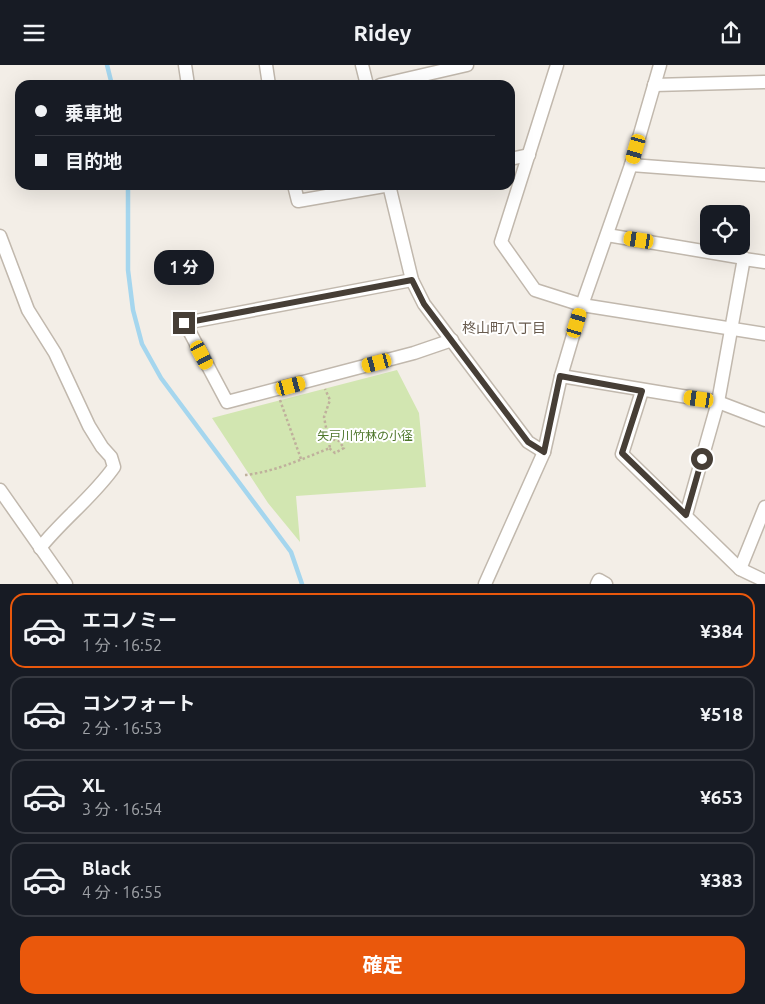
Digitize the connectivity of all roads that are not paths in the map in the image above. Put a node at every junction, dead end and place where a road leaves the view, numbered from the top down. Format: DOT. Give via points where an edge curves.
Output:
graph roads {
  1 [pos="185,65"];
  2 [pos="266,65"];
  3 [pos="362,65"];
  4 [pos="558,65"];
  5 [pos="660,65"];
  6 [pos="462,66"];
  7 [pos="187,80"];
  8 [pos="268,80"];
  9 [pos="366,80"];
  10 [pos="402,80"];
  11 [pos="765,82"];
  12 [pos="654,85"];
  13 [pos="529,155"];
  14 [pos="515,158"];
  15 [pos="631,165"];
  16 [pos="765,175"];
  17 [pos="295,190"];
  18 [pos="361,190"];
  19 [pos="390,190"];
  20 [pos="607,235"];
  21 [pos="0,236"];
  22 [pos="744,259"];
  23 [pos="765,263"];
  24 [pos="412,280"];
  25 [pos="582,305"];
  26 [pos="732,328"];
  27 [pos="765,334"];
  28 [pos="452,340"];
  29 [pos="560,376"];
  30 [pos="642,391"];
  31 [pos="718,402"];
  32 [pos="765,420"];
  33 [pos="544,452"];
  34 [pos="0,490"];
  35 [pos="765,507"];
  36 [pos="686,515"];
  37 [pos="40,548"];
  38 [pos="740,569"];
  39 [pos="765,581"];
  40 [pos="66,584"];
  41 [pos="485,584"];
  42 [pos="597,584"];
  43 [pos="606,584"];
  1 -- 7 [label="street"];
  2 -- 8 [label="street"];
  3 -- 9 [label="street"];
  4 -- 13 [label="street"];
  5 -- 12 [label="street"];
  6 -- 10 [label="street"];
  11 -- 12 [label="street"];
  12 -- 15 [label="street"];
  13 -- 14 [label="street"];
  13 -- 25 [label="street" via="501,242 535,290"];
  15 -- 16 [label="street"];
  15 -- 20 [label="street"];
  17 -- 18 [label="street" via="298,201"];
  19 -- 24 [label="street"];
  20 -- 22 [label="street"];
  20 -- 25 [label="street"];
  21 -- 37 [label="street" via="28,310 55,353 89,426 111,457 114,467"];
  22 -- 23 [label="street"];
  22 -- 26 [label="street"];
  24 -- 28 [label="street" via="424,304"];
  24 -- 28 [label="street" via="184,323 227,403"];
  25 -- 26 [label="street"];
  25 -- 29 [label="street"];
  26 -- 27 [label="street"];
  26 -- 31 [label="street"];
  28 -- 33 [label="street" via="528,442"];
  29 -- 30 [label="street"];
  29 -- 33 [label="street"];
  30 -- 31 [label="street"];
  30 -- 36 [label="street" via="622,453"];
  31 -- 32 [label="street"];
  31 -- 36 [label="street"];
  33 -- 41 [label="street"];
  34 -- 37 [label="street"];
  35 -- 38 [label="street"];
  36 -- 38 [label="street"];
  37 -- 40 [label="street"];
  38 -- 39 [label="street"];
  42 -- 43 [label="street" via="599,581"];
}
